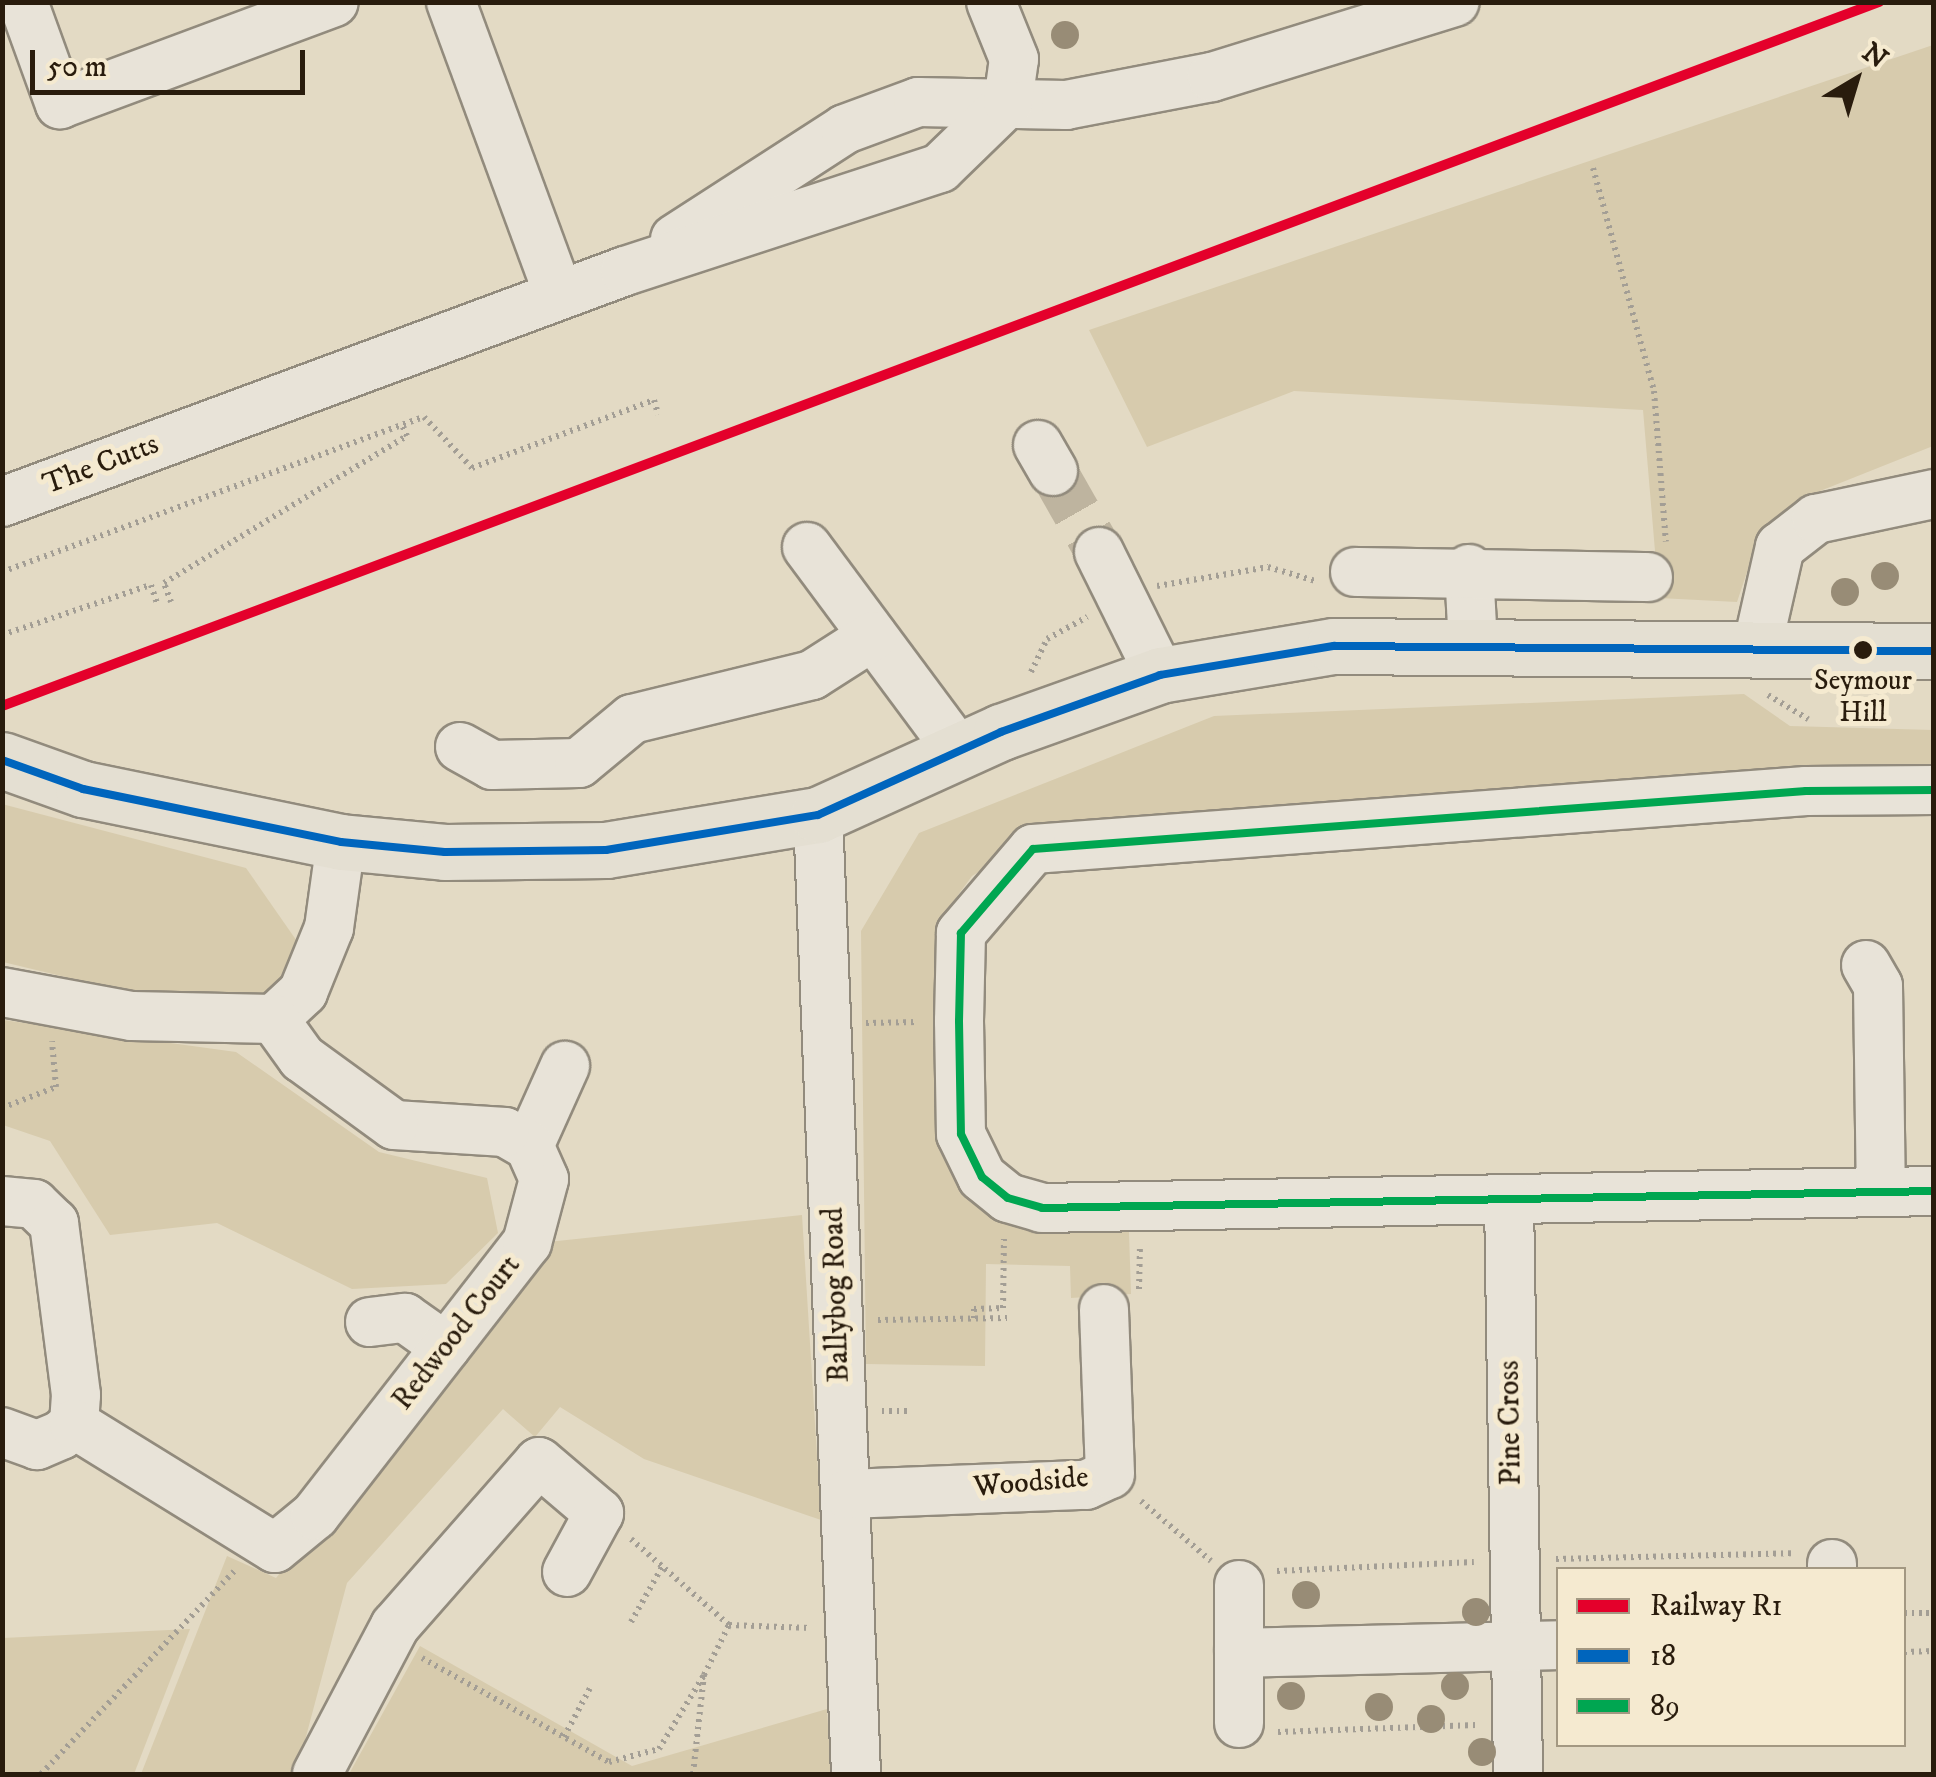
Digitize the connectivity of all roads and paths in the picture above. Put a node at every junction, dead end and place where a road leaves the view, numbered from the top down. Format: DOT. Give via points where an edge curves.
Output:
graph roads {
  1 [pos="23,2"];
  2 [pos="334,2"];
  3 [pos="451,2"];
  4 [pos="991,2"];
  5 [pos="1456,2"];
  6 [pos="1008,102"];
  7 [pos="1593,168"];
  8 [pos="626,271"];
  9 [pos="559,295"];
  10 [pos="658,414"];
  11 [pos="402,425"];
  12 [pos="1934,494"];
  13 [pos="5,499"];
  14 [pos="806,547"];
  15 [pos="1099,552"];
  16 [pos="1658,563"];
  17 [pos="1469,570"];
  18 [pos="2,572"];
  19 [pos="1355,572"];
  20 [pos="171,602"];
  21 [pos="158,606"];
  22 [pos="1934,626"];
  23 [pos="2,635"];
  24 [pos="873,636"];
  25 [pos="1473,646"];
  26 [pos="1757,648"];
  27 [pos="1854,650"];
  28 [pos="1934,651"];
  29 [pos="1160,675"];
  30 [pos="460,747"];
  31 [pos="959,752"];
  32 [pos="2,760"];
  33 [pos="1934,790"];
  34 [pos="818,816"];
  35 [pos="341,842"];
  36 [pos="1866,965"];
  37 [pos="25,994"];
  38 [pos="274,1019"];
  39 [pos="959,1021"];
  40 [pos="826,1024"];
  41 [pos="565,1066"];
  42 [pos="2,1108"];
  43 [pos="529,1146"];
  44 [pos="1934,1191"];
  45 [pos="1882,1192"];
  46 [pos="1008,1198"];
  47 [pos="1509,1198"];
  48 [pos="2,1201"];
  49 [pos="1140,1210"];
  50 [pos="1104,1310"];
  51 [pos="974,1318"];
  52 [pos="1007,1318"];
  53 [pos="838,1321"];
  54 [pos="370,1322"];
  55 [pos="446,1347"];
  56 [pos="74,1424"];
  57 [pos="2,1432"];
  58 [pos="1110,1474"];
  59 [pos="847,1494"];
  60 [pos="599,1513"];
  61 [pos="262,1541"];
  62 [pos="1513,1560"];
  63 [pos="662,1567"];
  64 [pos="1832,1567"];
  65 [pos="567,1572"];
  66 [pos="1239,1585"];
  67 [pos="1934,1612"];
  68 [pos="1906,1613"];
  69 [pos="631,1622"];
  70 [pos="729,1625"];
  71 [pos="852,1630"];
  72 [pos="387,1638"];
  73 [pos="1537,1646"];
  74 [pos="1934,1651"];
  75 [pos="1906,1652"];
  76 [pos="1239,1654"];
  77 [pos="704,1675"];
  78 [pos="590,1688"];
  79 [pos="1238,1722"];
  80 [pos="1517,1724"];
  81 [pos="564,1737"];
  82 [pos="41,1774"];
  83 [pos="317,1774"];
  84 [pos="693,1774"];
  85 [pos="856,1774"];
  86 [pos="1518,1774"];
  1 -- 2 [label="street" via="60,104"];
  3 -- 9 [label="street"];
  4 -- 6 [label="street" via="1014,59"];
  5 -- 6 [label="street" via="1212,77 1066,105"];
  6 -- 8 [label="street" via="940,168"];
  6 -- 8 [label="street" via="918,102 845,130"];
  7 -- 16 [label="path" via="1654,391"];
  8 -- 9 [label="street, The Cutts"];
  9 -- 13 [label="street, The Cutts"];
  10 -- 11 [label="path" via="654,400 472,468 424,417"];
  11 -- 18 [label="path"];
  11 -- 20 [label="path" via="407,436 164,582"];
  12 -- 26 [label="street" via="1816,519 1780,547"];
  14 -- 24 [label="street"];
  15 -- 29 [label="street"];
  16 -- 17 [label="street"];
  17 -- 19 [label="street"];
  17 -- 25 [label="street"];
  21 -- 23 [label="path" via="152,586"];
  22 -- 27 [label="street"];
  24 -- 30 [label="street" via="812,674 632,719 579,762 492,765"];
  24 -- 31 [label="street"];
  25 -- 26 [label="main road"];
  25 -- 29 [label="main road" via="1334,646"];
  26 -- 27 [label="main road"];
  27 -- 28 [label="main road"];
  29 -- 31 [label="main road"];
  31 -- 34 [label="main road"];
  32 -- 35 [label="main road" via="83,789"];
  33 -- 39 [label="street" via="1806,790 1033,849 961,932"];
  34 -- 35 [label="main road" via="606,850 445,852"];
  34 -- 40 [label="street, Ballybog Road"];
  35 -- 38 [label="street" via="329,928 302,992"];
  36 -- 45 [label="street" via="1878,986"];
  37 -- 38 [label="street" via="132,1016"];
  37 -- 42 [label="path" via="56,1087"];
  38 -- 43 [label="street" via="302,1058 394,1125 505,1132"];
  39 -- 40 [label="path"];
  39 -- 46 [label="street" via="962,1134 982,1177"];
  40 -- 53 [label="street, Ballybog Road"];
  41 -- 43 [label="street"];
  43 -- 55 [label="street, Redwood Court" via="544,1179 526,1243"];
  44 -- 45 [label="street"];
  45 -- 47 [label="street"];
  46 -- 49 [label="street"];
  46 -- 51 [label="path" via="1003,1308 974,1309"];
  47 -- 49 [label="street"];
  47 -- 62 [label="street, Pine Cross"];
  48 -- 56 [label="street" via="34,1204 54,1223"];
  49 -- 50 [label="path" via="1139,1295"];
  50 -- 58 [label="street, Woodside"];
  51 -- 52 [label="path"];
  51 -- 53 [label="path"];
  53 -- 59 [label="street, Ballybog Road"];
  54 -- 55 [label="street" via="405,1318"];
  55 -- 61 [label="street, Redwood Court" via="315,1515 275,1548"];
  56 -- 57 [label="street" via="37,1445"];
  56 -- 61 [label="street"];
  58 -- 59 [label="street, Woodside" via="1086,1485"];
  58 -- 66 [label="path"];
  59 -- 71 [label="street, Ballybog Road"];
  60 -- 63 [label="path"];
  60 -- 65 [label="street"];
  60 -- 72 [label="street" via="540,1462"];
  61 -- 82 [label="path"];
  62 -- 64 [label="path" via="1811,1552"];
  62 -- 66 [label="path" via="1271,1572"];
  62 -- 73 [label="street, Pine Cross"];
  63 -- 69 [label="path"];
  63 -- 70 [label="path"];
  66 -- 76 [label="street"];
  67 -- 68 [label="path"];
  70 -- 71 [label="path"];
  70 -- 77 [label="path"];
  71 -- 85 [label="street, Ballybog Road"];
  72 -- 81 [label="path"];
  72 -- 83 [label="street"];
  73 -- 76 [label="street"];
  73 -- 80 [label="street, Pine Cross"];
  74 -- 75 [label="path"];
  76 -- 79 [label="street"];
  77 -- 81 [label="path" via="660,1749 609,1762"];
  77 -- 84 [label="path"];
  78 -- 81 [label="path"];
  79 -- 80 [label="path" via="1265,1732"];
  80 -- 86 [label="street, Pine Cross"];
}
